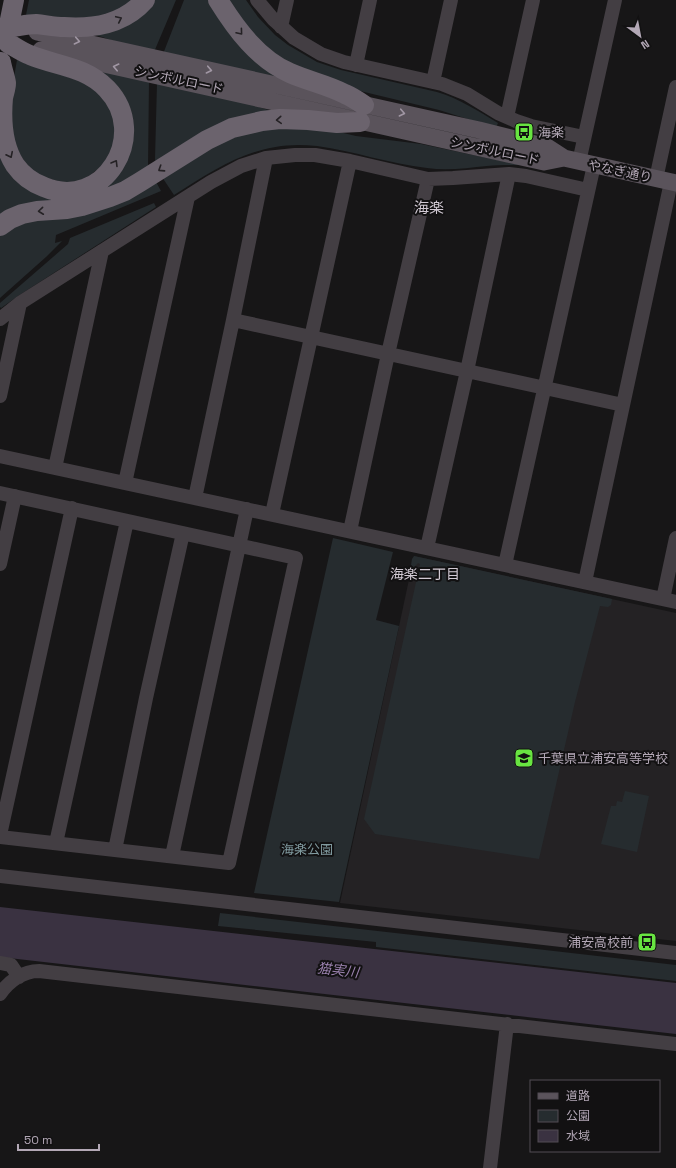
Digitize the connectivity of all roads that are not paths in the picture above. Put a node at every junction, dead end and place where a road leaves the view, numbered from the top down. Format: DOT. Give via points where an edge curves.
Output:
graph roads {
  1 [pos="145,0"];
  2 [pos="218,0"];
  3 [pos="257,0"];
  4 [pos="287,0"];
  5 [pos="370,0"];
  6 [pos="451,0"];
  7 [pos="533,0"];
  8 [pos="615,0"];
  9 [pos="9,21"];
  10 [pos="281,27"];
  11 [pos="0,64"];
  12 [pos="356,64"];
  13 [pos="433,82"];
  14 [pos="676,87"];
  15 [pos="362,113"];
  16 [pos="507,117"];
  17 [pos="584,137"];
  18 [pos="266,158"];
  19 [pos="350,161"];
  20 [pos="579,162"];
  21 [pos="509,174"];
  22 [pos="428,179"];
  23 [pos="668,181"];
  24 [pos="588,190"];
  25 [pos="188,197"];
  26 [pos="0,226"];
  27 [pos="102,251"];
  28 [pos="20,303"];
  29 [pos="0,319"];
  30 [pos="233,320"];
  31 [pos="311,337"];
  32 [pos="388,354"];
  33 [pos="466,371"];
  34 [pos="544,388"];
  35 [pos="0,396"];
  36 [pos="623,405"];
  37 [pos="0,456"];
  38 [pos="56,468"];
  39 [pos="125,483"];
  40 [pos="0,493"];
  41 [pos="15,496"];
  42 [pos="195,498"];
  43 [pos="72,508"];
  44 [pos="248,509"];
  45 [pos="272,514"];
  46 [pos="127,521"];
  47 [pos="350,531"];
  48 [pos="183,533"];
  49 [pos="676,538"];
  50 [pos="240,545"];
  51 [pos="427,548"];
  52 [pos="0,564"];
  53 [pos="505,565"];
  54 [pos="585,582"];
  55 [pos="669,601"];
  56 [pos="0,836"];
  57 [pos="56,843"];
  58 [pos="115,850"];
  59 [pos="172,856"];
  60 [pos="0,876"];
  61 [pos="676,953"];
  62 [pos="0,963"];
  63 [pos="18,976"];
  64 [pos="0,994"];
  65 [pos="507,1024"];
  66 [pos="676,1044"];
  67 [pos="490,1168"];
  9 -- 1 [label="highway, one-way" via="75,28 98,26 124,18"];
  2 -- 15 [label="highway, one-way" via="232,23 262,54 288,72 345,94"];
  3 -- 10 [label="street"];
  4 -- 10 [label="street"];
  5 -- 12 [label="street"];
  6 -- 13 [label="street"];
  7 -- 16 [label="street"];
  8 -- 17 [label="street"];
  9 -- 11 [label="highway"];
  11 -- 9 [label="highway, one-way" via="6,83 3,133 10,156 29,179 48,189 67,192 95,184 110,171 117,162 123,144 123,116 114,98 97,80 78,70 30,55"];
  9 -- 15 [label="main road, シンボルロード, one-way" via="171,62 272,83"];
  15 -- 9 [label="main road, シンボルロード, one-way" via="246,95 167,78"];
  10 -- 12 [label="street" via="321,54"];
  12 -- 13 [label="street"];
  13 -- 16 [label="street" via="467,94"];
  14 -- 23 [label="street"];
  15 -- 20 [label="main road, シンボルロード" via="479,130 547,147"];
  15 -- 26 [label="highway, one-way" via="337,123 280,119 232,128 207,140 125,191 82,206 22,214"];
  16 -- 17 [label="street" via="531,126"];
  17 -- 20 [label="street"];
  18 -- 19 [label="street" via="315,155"];
  18 -- 25 [label="street" via="227,173"];
  18 -- 30 [label="street"];
  19 -- 22 [label="street"];
  19 -- 31 [label="street"];
  20 -- 23 [label="main road, やなぎ通り"];
  20 -- 24 [label="street"];
  21 -- 22 [label="street"];
  21 -- 24 [label="street"];
  21 -- 33 [label="street"];
  22 -- 32 [label="street"];
  23 -- 36 [label="street"];
  24 -- 34 [label="street"];
  25 -- 27 [label="street"];
  25 -- 39 [label="street"];
  27 -- 28 [label="street"];
  27 -- 38 [label="street"];
  28 -- 29 [label="street"];
  28 -- 35 [label="street"];
  30 -- 31 [label="street"];
  30 -- 42 [label="street"];
  31 -- 32 [label="street"];
  31 -- 45 [label="street"];
  32 -- 33 [label="street"];
  32 -- 47 [label="street"];
  33 -- 34 [label="street"];
  33 -- 51 [label="street"];
  34 -- 36 [label="street"];
  34 -- 53 [label="street"];
  36 -- 54 [label="street"];
  37 -- 38 [label="street"];
  38 -- 39 [label="street"];
  39 -- 42 [label="street"];
  40 -- 41 [label="street"];
  41 -- 43 [label="street"];
  41 -- 52 [label="street"];
  42 -- 44 [label="street"];
  43 -- 46 [label="street"];
  43 -- 56 [label="street"];
  44 -- 45 [label="street"];
  44 -- 50 [label="street"];
  45 -- 47 [label="street"];
  46 -- 48 [label="street"];
  46 -- 57 [label="street"];
  47 -- 51 [label="street"];
  48 -- 50 [label="street"];
  48 -- 58 [label="street"];
  49 -- 55 [label="street"];
  50 -- 59 [label="street"];
  50 -- 59 [label="street" via="296,558 229,862"];
  51 -- 53 [label="street"];
  53 -- 54 [label="street"];
  54 -- 55 [label="street"];
  56 -- 57 [label="street"];
  57 -- 58 [label="street"];
  58 -- 59 [label="street"];
  60 -- 61 [label="street"];
  62 -- 63 [label="street" via="11,965"];
  63 -- 64 [label="street"];
  63 -- 65 [label="street" via="32,971"];
  65 -- 66 [label="street"];
  65 -- 67 [label="street"];
}
